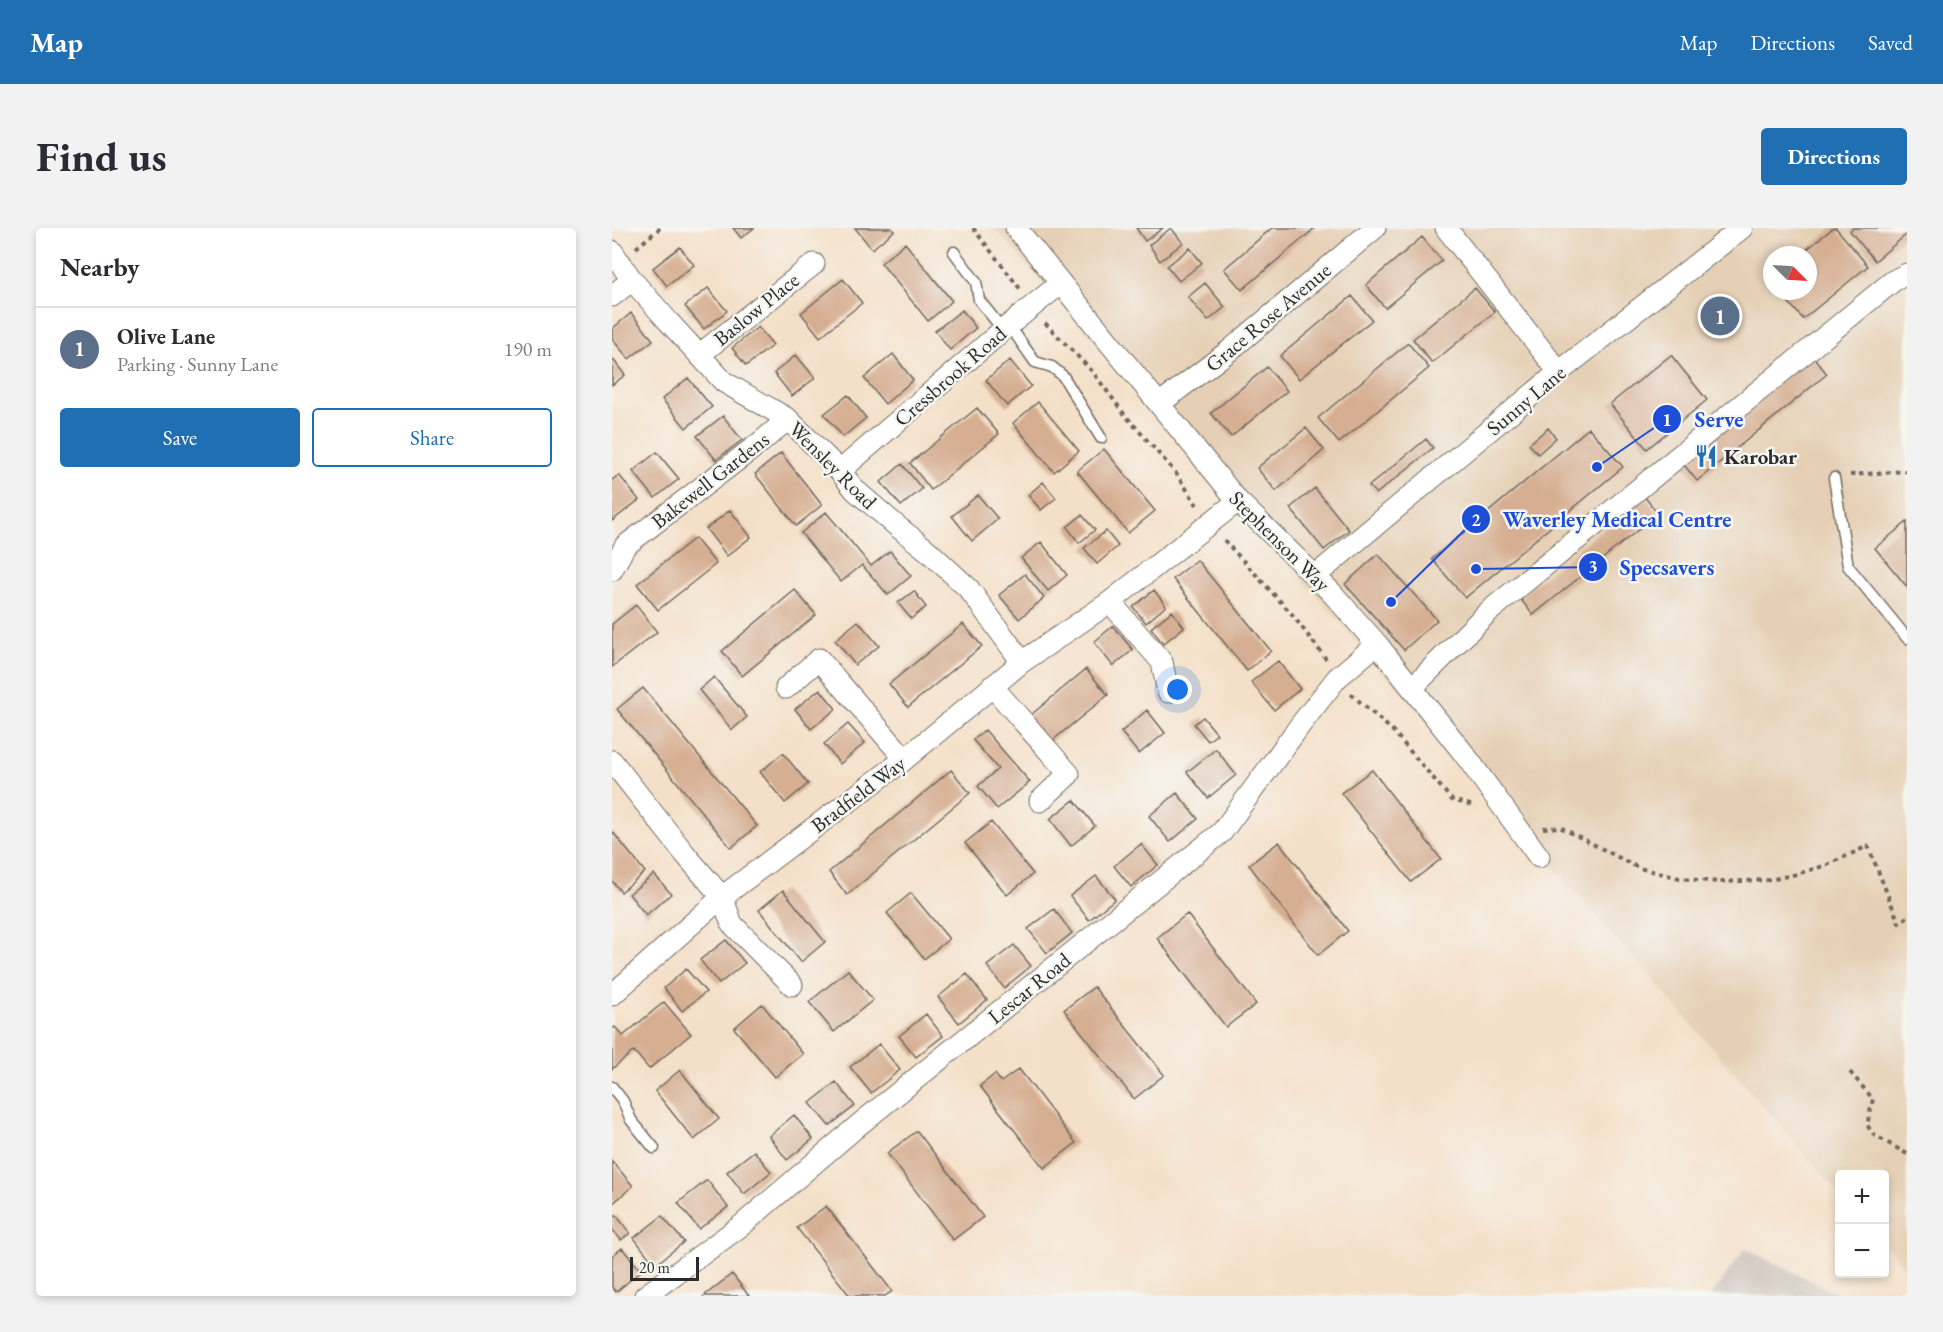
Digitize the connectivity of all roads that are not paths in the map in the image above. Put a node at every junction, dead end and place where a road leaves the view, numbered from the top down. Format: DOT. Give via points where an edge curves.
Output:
graph roads {
  1 [pos="1016,228"];
  2 [pos="1375,228"];
  3 [pos="1446,228"];
  4 [pos="1742,228"];
  5 [pos="954,252"];
  6 [pos="616,256"];
  7 [pos="814,264"];
  8 [pos="1907,274"];
  9 [pos="632,279"];
  10 [pos="1061,283"];
  11 [pos="612,296"];
  12 [pos="1006,327"];
  13 [pos="699,355"];
  14 [pos="1559,372"];
  15 [pos="1160,405"];
  16 [pos="788,419"];
  17 [pos="1101,438"];
  18 [pos="840,471"];
  19 [pos="1834,478"];
  20 [pos="1238,501"];
  21 [pos="612,570"];
  22 [pos="1315,576"];
  23 [pos="1110,602"];
  24 [pos="1907,638"];
  25 [pos="1377,644"];
  26 [pos="1022,662"];
  27 [pos="992,686"];
  28 [pos="786,688"];
  29 [pos="1412,688"];
  30 [pos="1168,692"];
  31 [pos="905,759"];
  32 [pos="612,761"];
  33 [pos="1040,801"];
  34 [pos="1539,857"];
  35 [pos="722,897"];
  36 [pos="792,986"];
  37 [pos="612,995"];
  38 [pos="612,1087"];
  39 [pos="654,1148"];
  40 [pos="645,1296"];
  1 -- 10 [label="street, Stephenson Way"];
  2 -- 15 [label="street, Grace Rose Avenue"];
  3 -- 14 [label="street"];
  4 -- 14 [label="street, Sunny Lane"];
  5 -- 12 [label="lane" via="976,282 979,300"];
  6 -- 9 [label="street, Wensley Road"];
  7 -- 13 [label="street, Baslow Place"];
  8 -- 29 [label="street" via="1893,281 1486,613"];
  9 -- 11 [label="street"];
  9 -- 13 [label="street, Wensley Road"];
  10 -- 12 [label="street, Cressbrook Road"];
  10 -- 15 [label="street, Stephenson Way"];
  12 -- 17 [label="lane" via="1035,362 1052,367 1063,376"];
  12 -- 18 [label="street, Cressbrook Road"];
  13 -- 16 [label="street, Wensley Road" via="724,382"];
  14 -- 22 [label="street, Sunny Lane"];
  15 -- 20 [label="street, Stephenson Way"];
  16 -- 18 [label="street, Wensley Road"];
  16 -- 21 [label="street, Bakewell Gardens" via="625,546"];
  18 -- 26 [label="street, Wensley Road" via="855,490 969,589"];
  19 -- 24 [label="lane" via="1848,566"];
  20 -- 22 [label="street, Stephenson Way"];
  20 -- 23 [label="street, Bradfield Way"];
  22 -- 25 [label="street, Stephenson Way"];
  23 -- 26 [label="street, Bradfield Way"];
  23 -- 30 [label="street" via="1161,662"];
  25 -- 29 [label="street, Stephenson Way"];
  25 -- 40 [label="street, Lescar Road" via="1337,678 1222,832 861,1123 742,1225"];
  26 -- 27 [label="street, Bradfield Way"];
  27 -- 31 [label="street, Bradfield Way"];
  27 -- 33 [label="street" via="1069,774"];
  28 -- 31 [label="street" via="819,659"];
  29 -- 34 [label="street, Stephenson Way"];
  31 -- 35 [label="street, Bradfield Way"];
  32 -- 35 [label="street"];
  35 -- 36 [label="street" via="732,924"];
  35 -- 37 [label="street, Bradfield Way"];
  38 -- 39 [label="lane" via="631,1120"];
}
